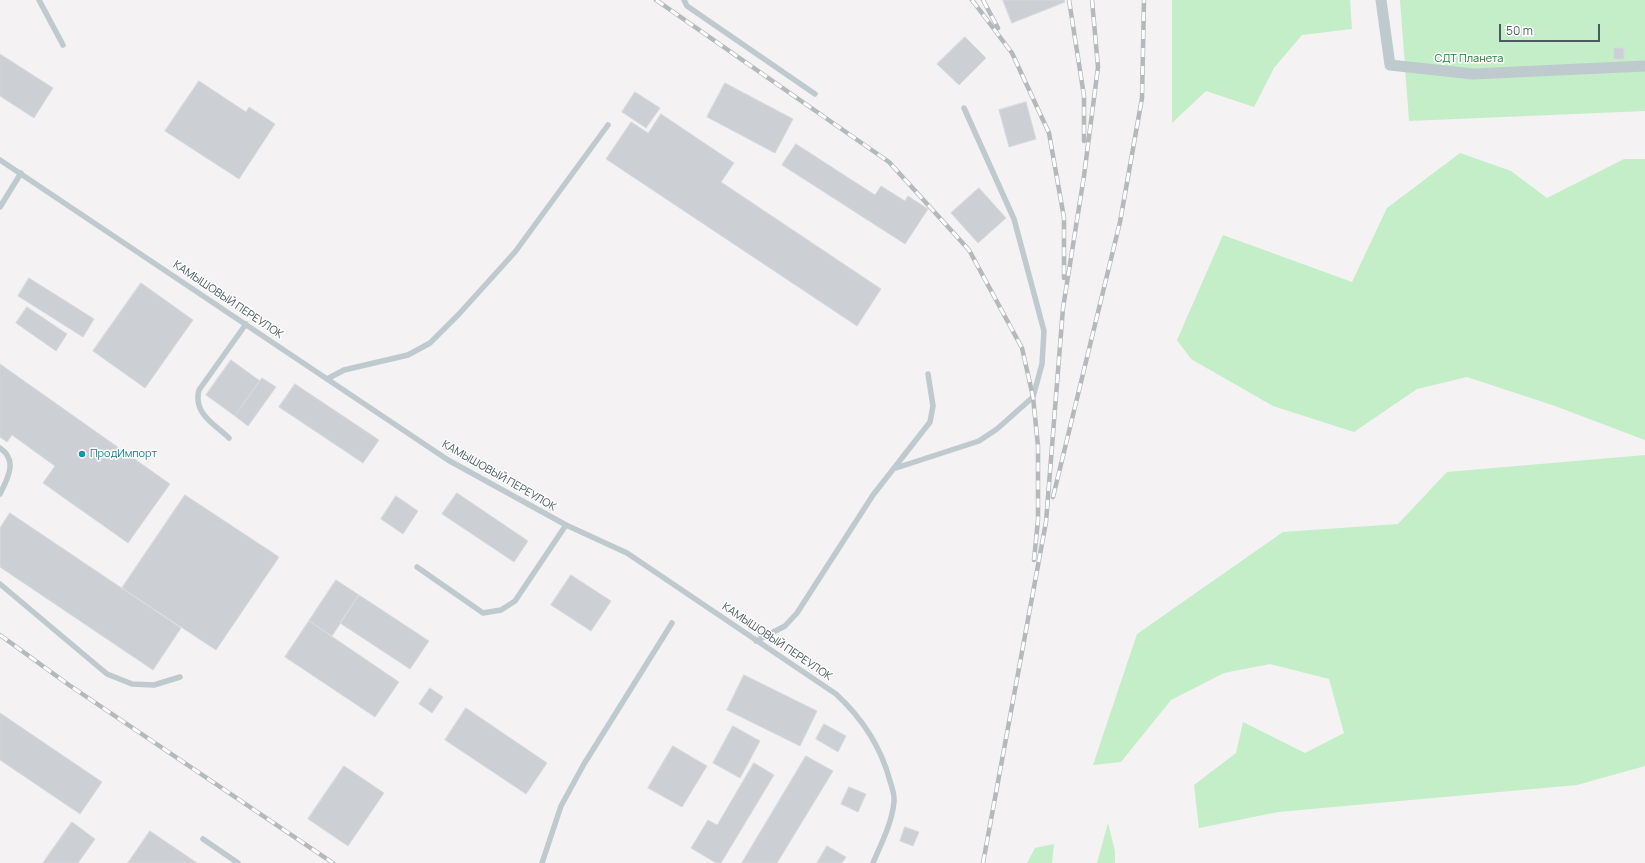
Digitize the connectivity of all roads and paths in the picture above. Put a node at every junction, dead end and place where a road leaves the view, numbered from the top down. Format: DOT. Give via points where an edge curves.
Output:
graph roads {
  1 [pos="39,0"];
  2 [pos="684,0"];
  3 [pos="1381,0"];
  4 [pos="63,45"];
  5 [pos="1645,66"];
  6 [pos="815,94"];
  7 [pos="964,108"];
  8 [pos="608,125"];
  9 [pos="0,160"];
  10 [pos="20,173"];
  11 [pos="0,207"];
  12 [pos="246,324"];
  13 [pos="928,374"];
  14 [pos="327,379"];
  15 [pos="229,438"];
  16 [pos="0,448"];
  17 [pos="896,468"];
  18 [pos="0,494"];
  19 [pos="566,525"];
  20 [pos="417,567"];
  21 [pos="0,584"];
  22 [pos="672,623"];
  23 [pos="756,640"];
  24 [pos="180,678"];
  25 [pos="203,839"];
  26 [pos="238,863"];
  27 [pos="542,863"];
  28 [pos="873,863"];
  1 -- 4 [label="lane"];
  2 -- 6 [label="lane" via="687,6"];
  3 -- 5 [label="street" via="1390,65 1474,74"];
  7 -- 17 [label="lane" via="1014,219 1044,331 1042,364 1033,397 997,429 979,441"];
  8 -- 14 [label="lane" via="515,252 430,343 408,355 344,370"];
  9 -- 10 [label="lane, КАМЫШОВЫЙ ПЕРЕУЛОК"];
  10 -- 11 [label="lane"];
  10 -- 12 [label="lane, КАМЫШОВЫЙ ПЕРЕУЛОК"];
  12 -- 14 [label="lane, КАМЫШОВЫЙ ПЕРЕУЛОК"];
  12 -- 15 [label="lane" via="199,390 196,400 200,411"];
  13 -- 17 [label="lane" via="933,406 930,422"];
  14 -- 19 [label="lane, КАМЫШОВЫЙ ПЕРЕУЛОК" via="448,460"];
  16 -- 18 [label="lane" via="7,452 11,462 10,473"];
  17 -- 23 [label="lane" via="873,494 796,613 785,626"];
  19 -- 20 [label="lane" via="515,601 502,610 483,613"];
  19 -- 23 [label="lane, КАМЫШОВЫЙ ПЕРЕУЛОК" via="627,553"];
  21 -- 24 [label="lane" via="107,674 132,684 154,685"];
  22 -- 27 [label="lane" via="564,800"];
  23 -- 28 [label="lane, КАМЫШОВЫЙ ПЕРЕУЛОК" via="836,694 869,732 886,766 894,801"];
  25 -- 26 [label="lane"];
}
